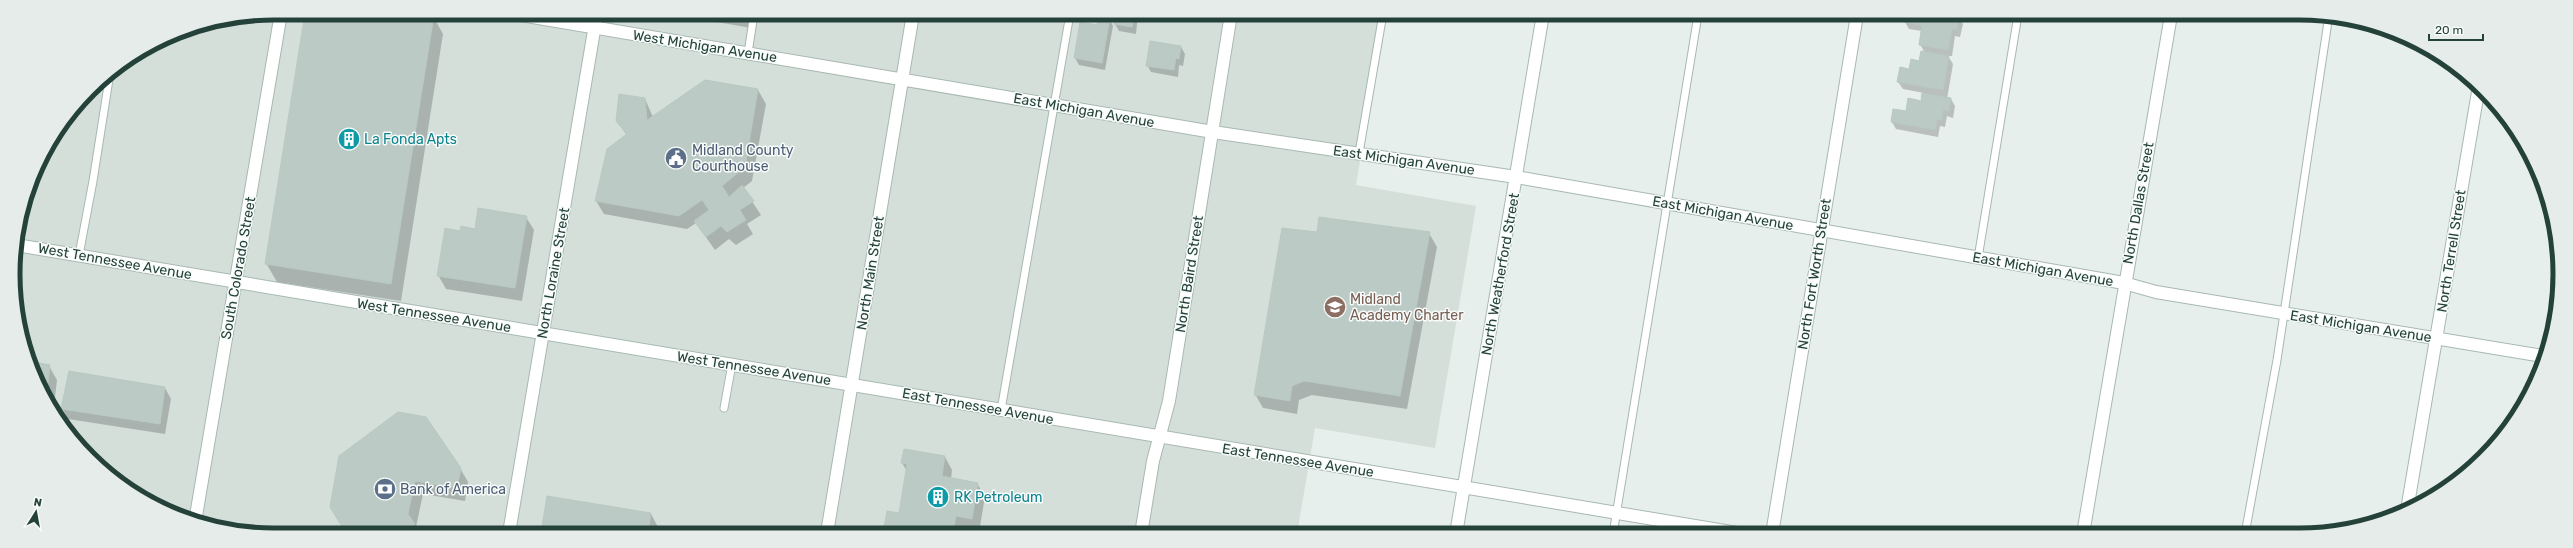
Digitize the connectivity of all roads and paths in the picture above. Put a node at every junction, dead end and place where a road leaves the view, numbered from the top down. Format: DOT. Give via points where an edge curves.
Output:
graph roads {
  1 [pos="280,20"];
  2 [pos="549,20"];
  3 [pos="596,20"];
  4 [pos="753,20"];
  5 [pos="913,20"];
  6 [pos="1069,20"];
  7 [pos="1231,20"];
  8 [pos="1382,20"];
  9 [pos="1542,20"];
  10 [pos="1697,20"];
  11 [pos="1856,20"];
  12 [pos="2017,20"];
  13 [pos="2170,20"];
  14 [pos="2328,22"];
  15 [pos="595,28"];
  16 [pos="748,53"];
  17 [pos="902,79"];
  18 [pos="109,81"];
  19 [pos="2478,93"];
  20 [pos="1056,105"];
  21 [pos="1213,132"];
  22 [pos="1359,153"];
  23 [pos="1516,177"];
  24 [pos="1667,203"];
  25 [pos="1821,230"];
  26 [pos="22,246"];
  27 [pos="79,255"];
  28 [pos="1978,258"];
  29 [pos="236,282"];
  30 [pos="2124,283"];
  31 [pos="2284,313"];
  32 [pos="543,333"];
  33 [pos="2437,339"];
  34 [pos="2540,356"];
  35 [pos="732,364"];
  36 [pos="852,384"];
  37 [pos="724,408"];
  38 [pos="1001,410"];
  39 [pos="1160,438"];
  40 [pos="1463,488"];
  41 [pos="2408,503"];
  42 [pos="1617,513"];
  43 [pos="196,516"];
  44 [pos="510,528"];
  45 [pos="828,528"];
  46 [pos="1142,528"];
  47 [pos="1457,528"];
  48 [pos="1614,528"];
  49 [pos="1707,528"];
  50 [pos="1773,528"];
  51 [pos="2084,528"];
  52 [pos="2246,528"];
  1 -- 29 [label="street, South Colorado Street"];
  2 -- 15 [label="street, West Michigan Avenue"];
  3 -- 15 [label="street, North Loraine Street"];
  4 -- 16 [label="lane"];
  5 -- 17 [label="street, North Main Street"];
  6 -- 20 [label="lane"];
  7 -- 21 [label="street, North Baird Street"];
  8 -- 22 [label="lane"];
  9 -- 23 [label="street, North Weatherford Street"];
  10 -- 24 [label="lane"];
  11 -- 25 [label="street, North Fort Worth Street"];
  12 -- 28 [label="lane"];
  13 -- 30 [label="street, North Dallas Street"];
  14 -- 31 [label="lane"];
  15 -- 16 [label="street, West Michigan Avenue"];
  15 -- 32 [label="street, North Loraine Street"];
  16 -- 17 [label="street, West Michigan Avenue"];
  17 -- 20 [label="street, East Michigan Avenue"];
  17 -- 36 [label="street, North Main Street"];
  18 -- 27 [label="lane"];
  19 -- 33 [label="street, North Terrell Street"];
  20 -- 21 [label="street, East Michigan Avenue"];
  20 -- 38 [label="lane"];
  21 -- 22 [label="street, East Michigan Avenue"];
  21 -- 39 [label="street, North Baird Street"];
  22 -- 23 [label="street, East Michigan Avenue"];
  23 -- 24 [label="street, East Michigan Avenue"];
  23 -- 40 [label="street, North Weatherford Street"];
  24 -- 25 [label="street, East Michigan Avenue"];
  24 -- 42 [label="lane"];
  25 -- 28 [label="street, East Michigan Avenue"];
  25 -- 50 [label="street, North Fort Worth Street"];
  26 -- 27 [label="street, West Tennessee Avenue"];
  27 -- 29 [label="street, West Tennessee Avenue"];
  28 -- 30 [label="street, East Michigan Avenue"];
  29 -- 32 [label="street, West Tennessee Avenue"];
  29 -- 43 [label="street, South Colorado Street"];
  30 -- 31 [label="street, East Michigan Avenue" via="2156,292"];
  30 -- 51 [label="street, North Dallas Street"];
  31 -- 33 [label="street, East Michigan Avenue"];
  31 -- 52 [label="lane"];
  32 -- 35 [label="street, West Tennessee Avenue"];
  32 -- 44 [label="street, North Loraine Street"];
  33 -- 34 [label="street, East Michigan Avenue"];
  33 -- 41 [label="street, North Terrell Street"];
  35 -- 36 [label="street, West Tennessee Avenue"];
  35 -- 37 [label="lane"];
  36 -- 38 [label="street, East Tennessee Avenue"];
  36 -- 45 [label="street, North Main Street"];
  38 -- 39 [label="street, East Tennessee Avenue"];
  39 -- 40 [label="street, East Tennessee Avenue"];
  39 -- 46 [label="street, North Baird Street" via="1153,461"];
  40 -- 42 [label="street, East Tennessee Avenue"];
  40 -- 47 [label="street, North Weatherford Street"];
  42 -- 48 [label="lane"];
  42 -- 49 [label="street, East Tennessee Avenue"];
}
